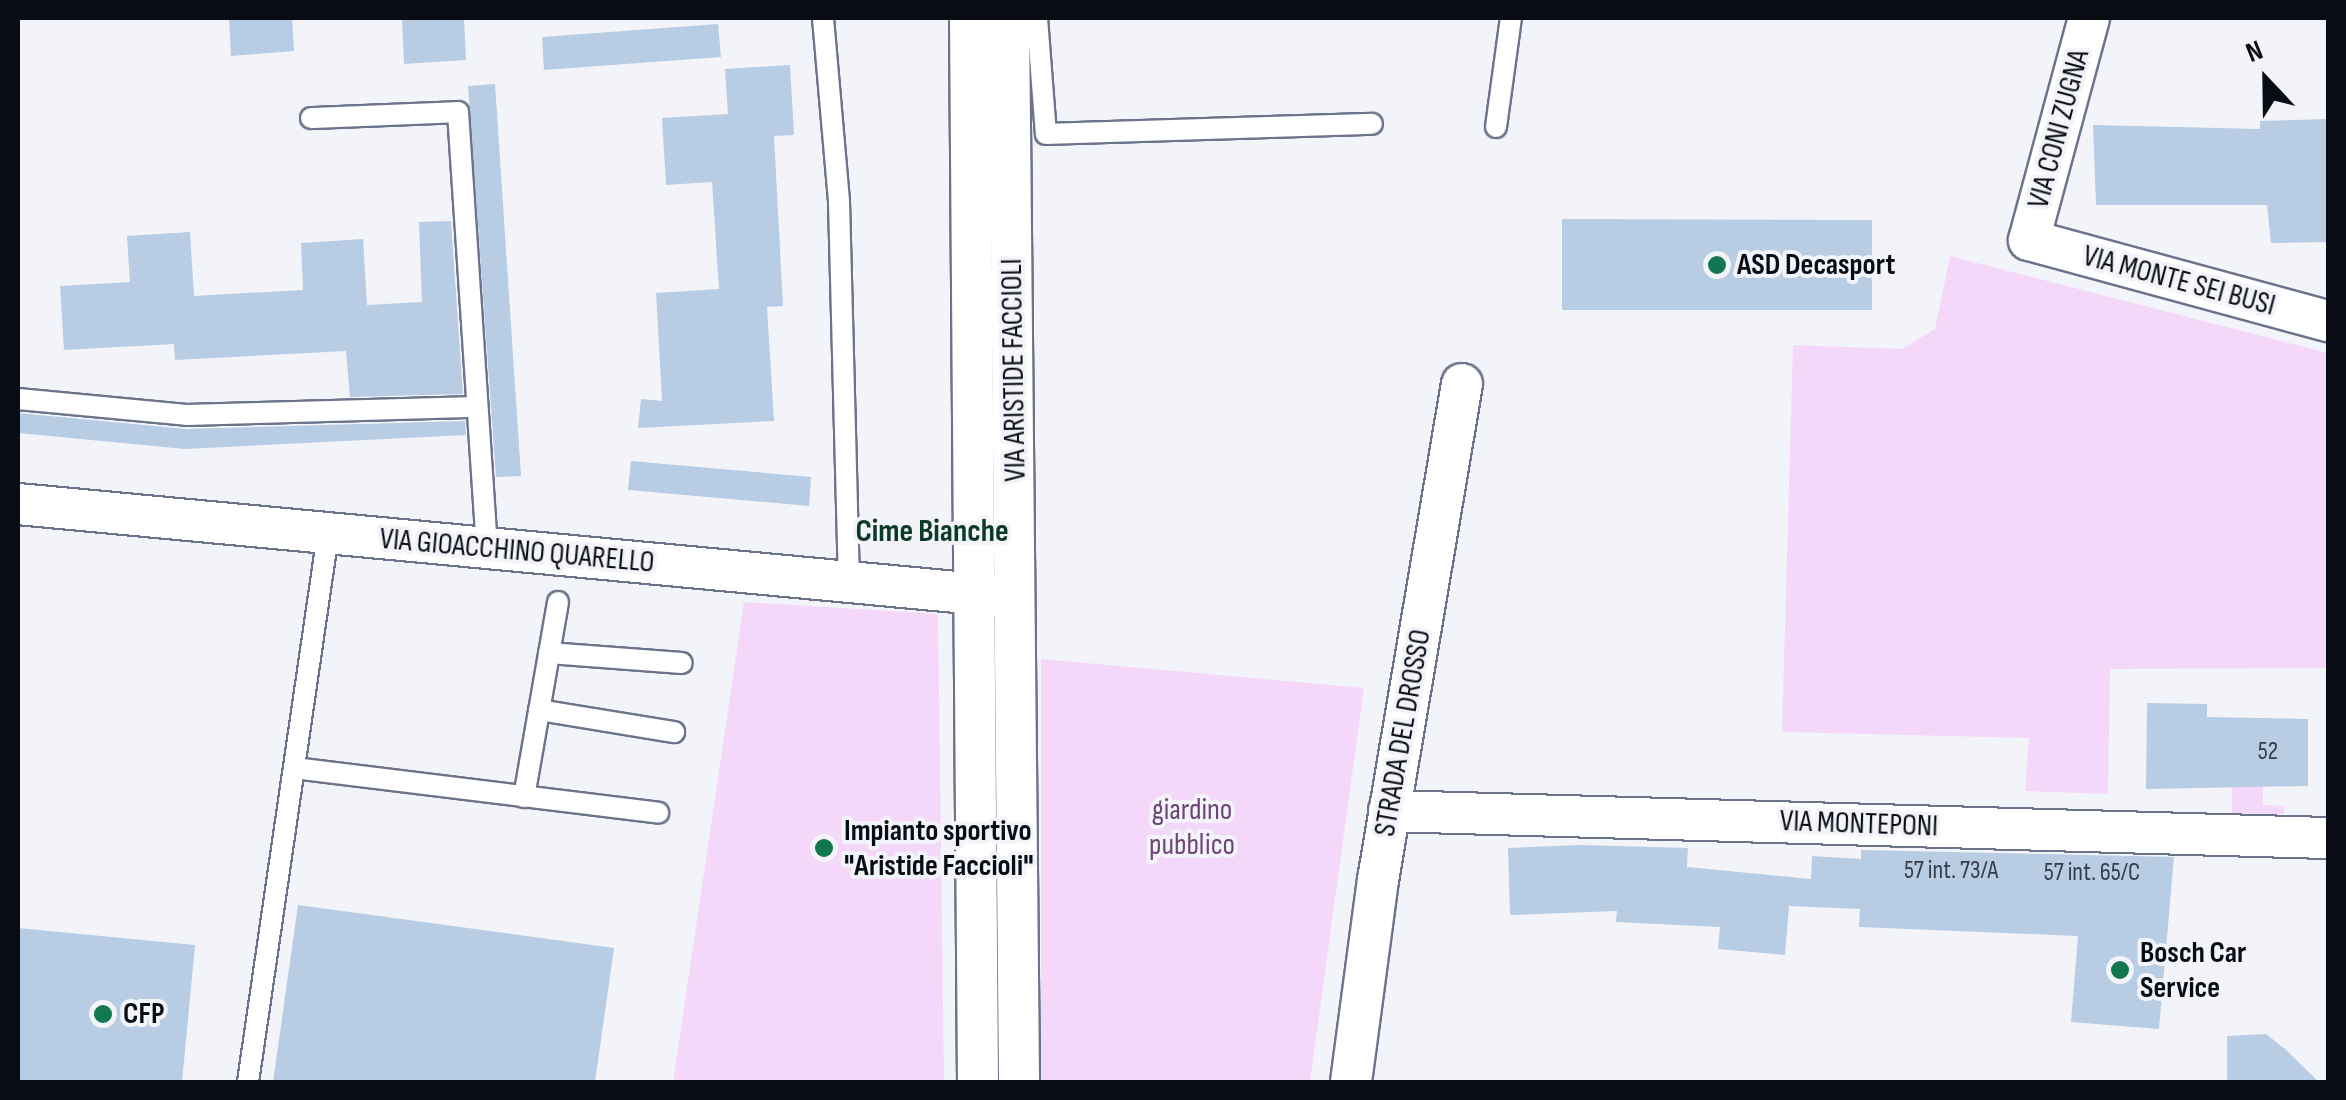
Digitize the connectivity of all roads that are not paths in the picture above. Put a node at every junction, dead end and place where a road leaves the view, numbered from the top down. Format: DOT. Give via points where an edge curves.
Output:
graph roads {
  1 [pos="823,18"];
  2 [pos="970,18"];
  3 [pos="1009,18"];
  4 [pos="1038,18"];
  5 [pos="1511,18"];
  6 [pos="2088,18"];
  7 [pos="311,118"];
  8 [pos="1372,124"];
  9 [pos="1496,126"];
  10 [pos="2029,240"];
  11 [pos="2328,321"];
  12 [pos="1462,384"];
  13 [pos="18,399"];
  14 [pos="477,407"];
  15 [pos="18,504"];
  16 [pos="328,534"];
  17 [pos="486,548"];
  18 [pos="850,583"];
  19 [pos="972,594"];
  20 [pos="1016,596"];
  21 [pos="558,602"];
  22 [pos="549,653"];
  23 [pos="682,663"];
  24 [pos="539,710"];
  25 [pos="674,732"];
  26 [pos="294,768"];
  27 [pos="524,797"];
  28 [pos="1390,811"];
  29 [pos="658,813"];
  30 [pos="2328,838"];
  31 [pos="248,1082"];
  32 [pos="978,1082"];
  33 [pos="1019,1082"];
  34 [pos="1351,1082"];
  1 -- 18 [label="lane" via="839,202"];
  2 -- 19 [label="street, VIA ARISTIDE FACCIOLI"];
  3 -- 20 [label="street, VIA ARISTIDE FACCIOLI"];
  4 -- 8 [label="lane" via="1046,134"];
  5 -- 9 [label="lane"];
  6 -- 10 [label="street, VIA CONI ZUGNA"];
  7 -- 14 [label="lane" via="458,112"];
  10 -- 11 [label="street, VIA MONTE SEI BUSI"];
  12 -- 28 [label="street, STRADA DEL DROSSO"];
  13 -- 14 [label="lane" via="186,415"];
  14 -- 17 [label="lane"];
  15 -- 16 [label="street, VIA GIOACCHINO QUARELLO"];
  16 -- 17 [label="street, VIA GIOACCHINO QUARELLO"];
  16 -- 26 [label="lane"];
  17 -- 18 [label="street, VIA GIOACCHINO QUARELLO"];
  18 -- 19 [label="street, VIA GIOACCHINO QUARELLO"];
  19 -- 20 [label="street, VIA GIOACCHINO QUARELLO"];
  19 -- 32 [label="street, VIA ARISTIDE FACCIOLI"];
  20 -- 33 [label="street, VIA ARISTIDE FACCIOLI"];
  21 -- 22 [label="lane"];
  22 -- 23 [label="lane"];
  22 -- 24 [label="lane"];
  24 -- 25 [label="lane"];
  24 -- 27 [label="lane"];
  26 -- 27 [label="lane"];
  26 -- 31 [label="lane"];
  27 -- 29 [label="lane"];
  28 -- 30 [label="street, VIA MONTEPONI"];
  28 -- 34 [label="street, STRADA DEL DROSSO"];
}
